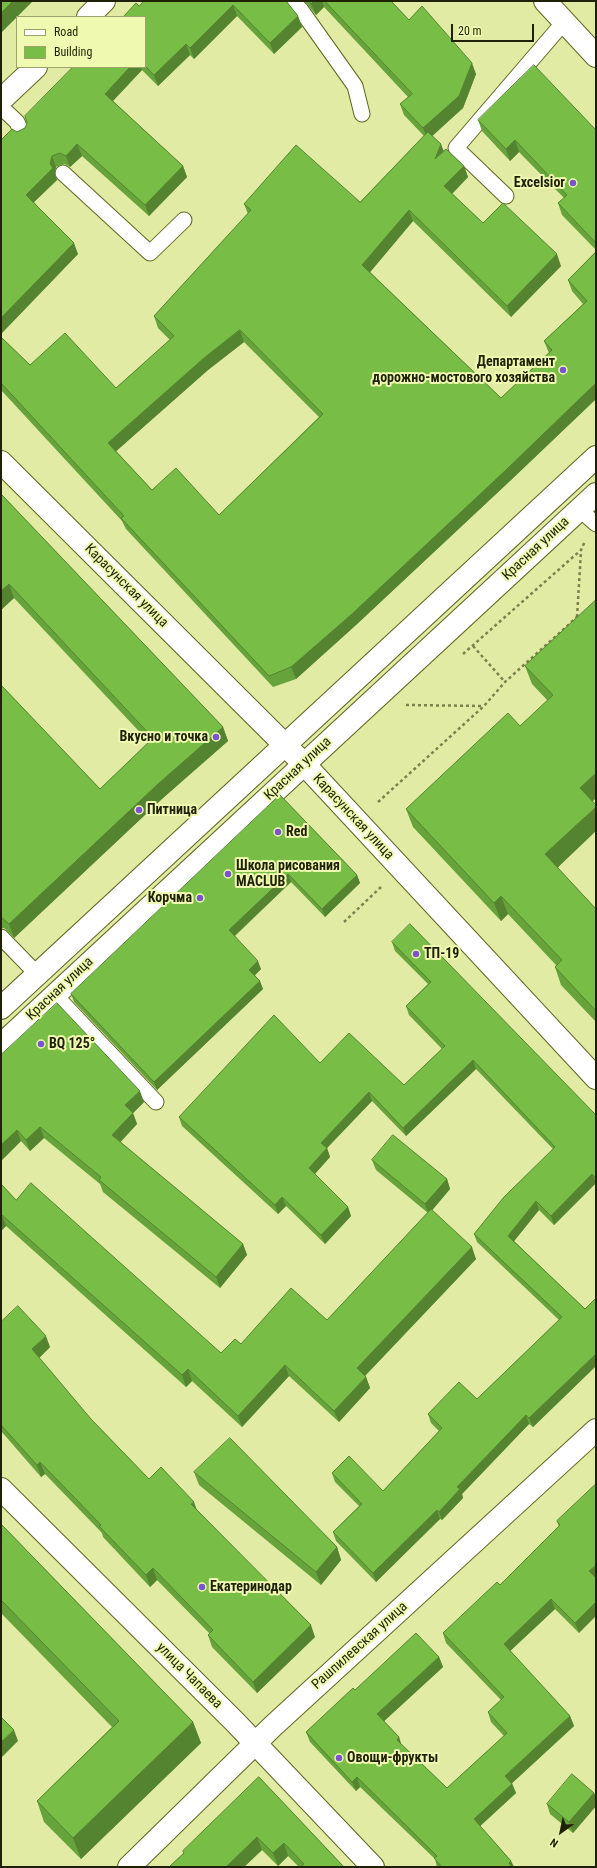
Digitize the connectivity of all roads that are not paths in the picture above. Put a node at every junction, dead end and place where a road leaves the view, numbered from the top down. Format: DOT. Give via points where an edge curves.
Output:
graph roads {
  1 [pos="104,1"];
  2 [pos="292,1"];
  3 [pos="545,1"];
  4 [pos="89,16"];
  5 [pos="564,22"];
  6 [pos="596,56"];
  7 [pos="35,68"];
  8 [pos="1,100"];
  9 [pos="1,107"];
  10 [pos="362,114"];
  11 [pos="22,134"];
  12 [pos="63,173"];
  13 [pos="506,196"];
  14 [pos="184,220"];
  15 [pos="596,457"];
  16 [pos="1,462"];
  17 [pos="596,494"];
  18 [pos="579,509"];
  19 [pos="596,524"];
  20 [pos="285,746"];
  21 [pos="304,764"];
  22 [pos="1,937"];
  23 [pos="37,974"];
  24 [pos="54,994"];
  25 [pos="1,1008"];
  26 [pos="1,1045"];
  27 [pos="596,1078"];
  28 [pos="156,1102"];
  29 [pos="596,1430"];
  30 [pos="1,1489"];
  31 [pos="255,1743"];
  32 [pos="129,1867"];
  33 [pos="373,1867"];
  1 -- 4 [label="street"];
  2 -- 10 [label="lane" via="355,86"];
  3 -- 5 [label="street"];
  5 -- 6 [label="street"];
  5 -- 13 [label="lane" via="456,148"];
  7 -- 8 [label="street"];
  9 -- 11 [label="lane" via="17,122"];
  12 -- 14 [label="lane" via="150,253"];
  15 -- 20 [label="street, Красная улица"];
  16 -- 20 [label="street, Карасунская улица"];
  17 -- 18 [label="street, Красная улица"];
  18 -- 19 [label="lane"];
  18 -- 21 [label="street, Красная улица"];
  20 -- 21 [label="street, Карасунская улица"];
  20 -- 23 [label="street, Красная улица"];
  21 -- 24 [label="street, Красная улица"];
  21 -- 27 [label="street, Карасунская улица"];
  22 -- 23 [label="lane"];
  23 -- 25 [label="street, Красная улица"];
  24 -- 26 [label="street, Красная улица"];
  24 -- 28 [label="lane"];
  29 -- 31 [label="street, Рашпилевская улица"];
  30 -- 31 [label="street, улица Чапаева"];
  31 -- 32 [label="street, Рашпилевская улица"];
  31 -- 33 [label="street, улица Чапаева"];
}
